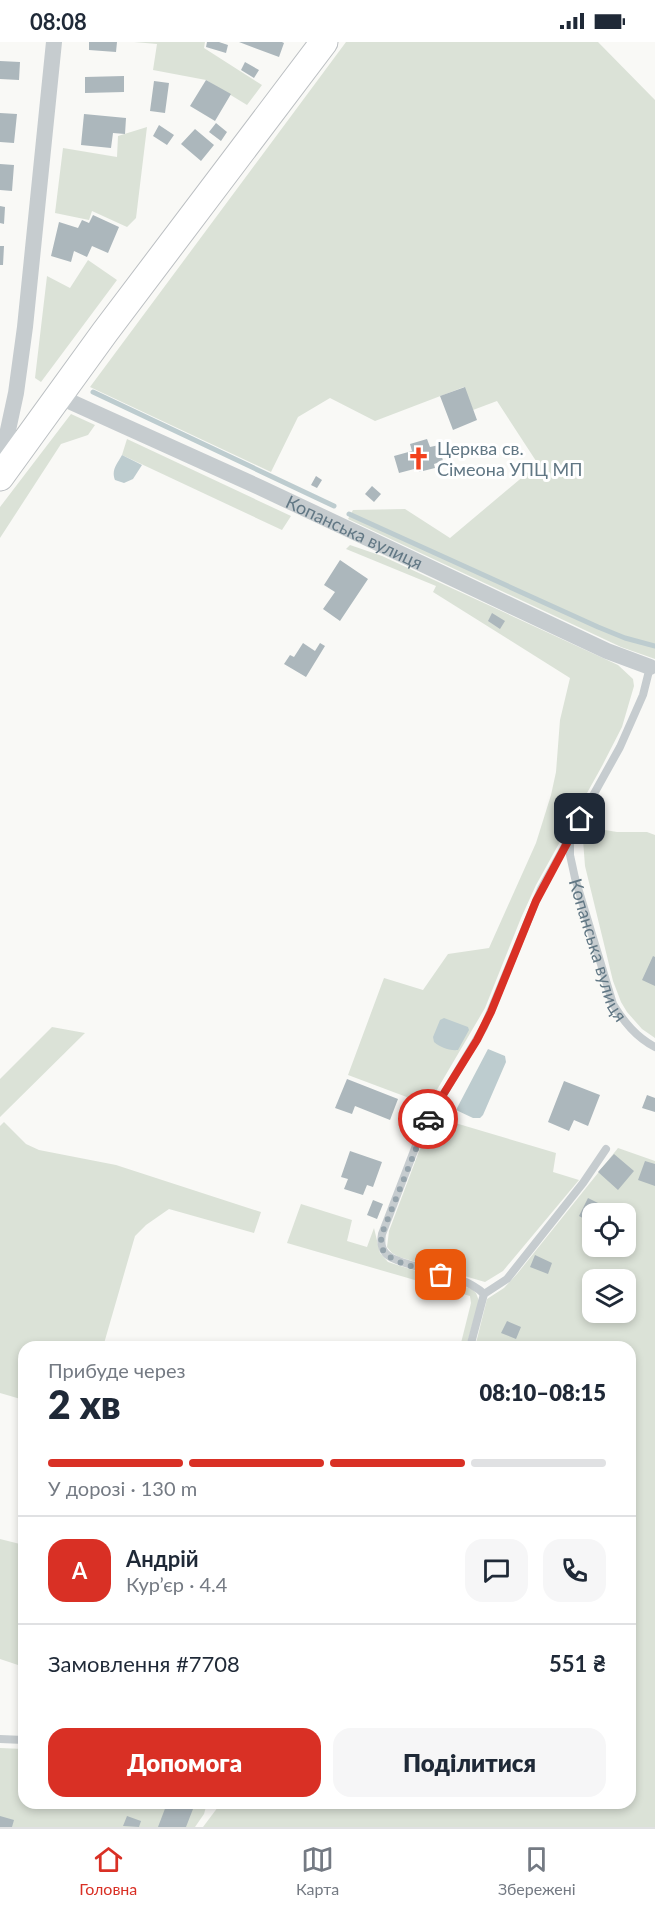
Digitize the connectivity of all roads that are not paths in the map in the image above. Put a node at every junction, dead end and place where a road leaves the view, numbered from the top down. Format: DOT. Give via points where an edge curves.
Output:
graph roads {
  1 [pos="54,42"];
  2 [pos="324,42"];
  3 [pos="60,397"];
  4 [pos="0,467"];
  5 [pos="0,477"];
  6 [pos="652,668"];
  7 [pos="570,837"];
  8 [pos="655,1047"];
  9 [pos="606,1149"];
  10 [pos="484,1294"];
  11 [pos="472,1341"];
  12 [pos="0,1739"];
  13 [pos="18,1740"];
  1 -- 4 [label="street" via="25,327"];
  2 -- 3 [label="highway"];
  3 -- 5 [label="highway"];
  3 -- 6 [label="street, Копанська вулиця" via="607,651"];
  6 -- 7 [label="lane, Копанська вулиця" via="620,747"];
  7 -- 8 [label="lane, Копанська вулиця" via="575,878 613,1004 633,1031"];
  7 -- 10 [label="lane, Копанська вулиця" via="536,901 477,1040 422,1130 382,1234 383,1250 392,1258 463,1281"];
  9 -- 10 [label="lane" via="507,1279"];
  10 -- 11 [label="lane"];
  12 -- 13 [label="lane"];
}
